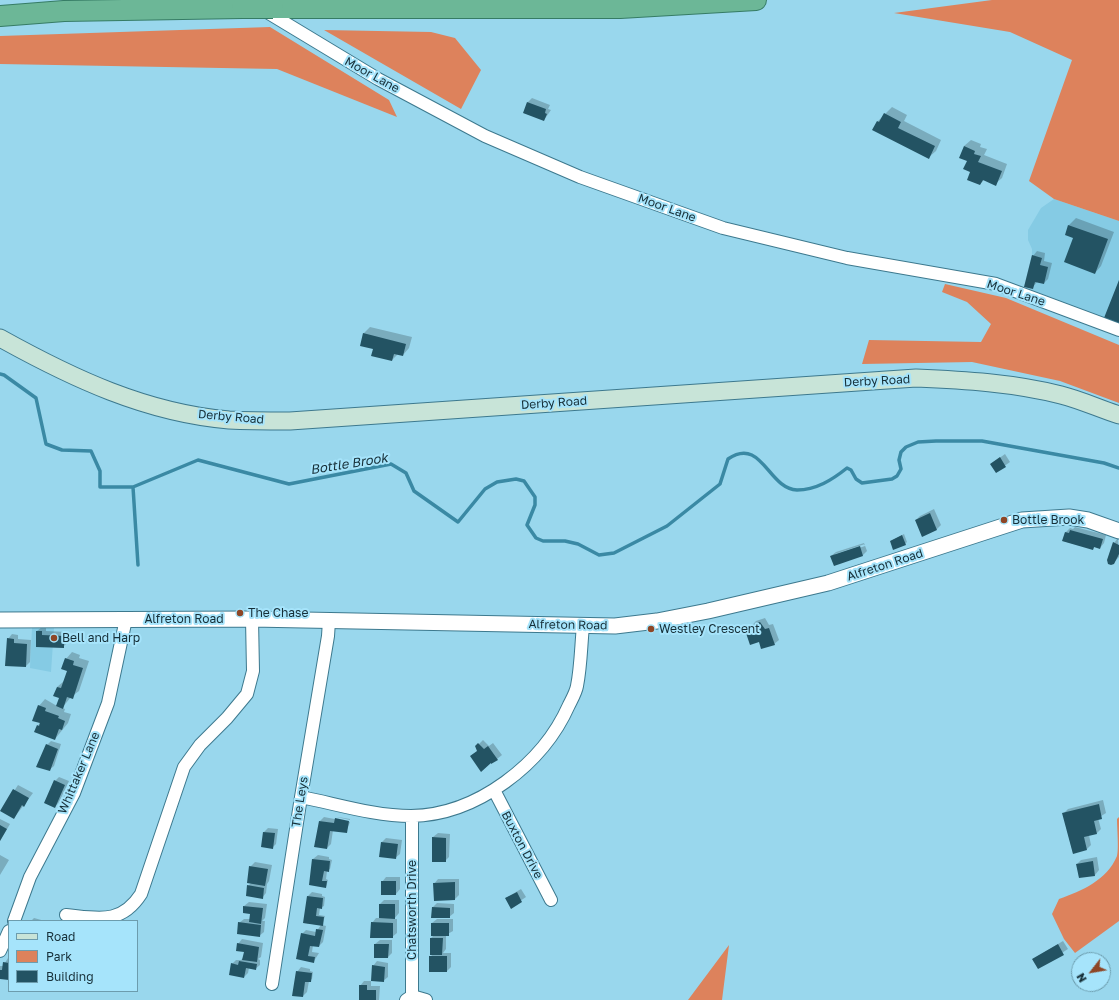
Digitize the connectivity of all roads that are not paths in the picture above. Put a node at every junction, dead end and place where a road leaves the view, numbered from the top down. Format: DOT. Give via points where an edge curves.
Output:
graph roads {
  1 [pos="756,0"];
  2 [pos="245,4"];
  3 [pos="0,16"];
  4 [pos="1119,330"];
  5 [pos="0,338"];
  6 [pos="1119,416"];
  7 [pos="1119,531"];
  8 [pos="126,619"];
  9 [pos="252,619"];
  10 [pos="0,620"];
  11 [pos="328,621"];
  12 [pos="583,626"];
  13 [pos="494,790"];
  14 [pos="301,797"];
  15 [pos="412,816"];
  16 [pos="551,900"];
  17 [pos="66,915"];
  18 [pos="14,920"];
  19 [pos="8,933"];
  20 [pos="0,951"];
  21 [pos="272,984"];
  22 [pos="409,998"];
  23 [pos="426,1000"];
  1 -- 2 [label="highway, bridge" via="620,8 273,8"];
  2 -- 3 [label="highway"];
  2 -- 4 [label="street, Moor Lane" via="485,136 580,177 723,228 847,258 996,284"];
  5 -- 6 [label="main road, Derby Road" via="110,393 149,405 228,420 290,421 916,378 968,380 1015,386 1062,395"];
  7 -- 12 [label="street, Alfreton Road" via="1088,520 1069,517 1022,520 800,590 656,621 615,626"];
  8 -- 9 [label="street, Alfreton Road"];
  8 -- 10 [label="street, Alfreton Road"];
  8 -- 18 [label="street, Whittaker Lane" via="108,703 74,793 30,878"];
  9 -- 11 [label="street, Alfreton Road"];
  9 -- 17 [label="street" via="253,671 247,694 200,745 184,767 141,894 134,904 116,917 106,919"];
  11 -- 12 [label="street, Alfreton Road"];
  11 -- 14 [label="street, The Leys" via="328,636"];
  12 -- 13 [label="street" via="577,687 563,720 542,750 520,771"];
  13 -- 15 [label="street" via="453,809"];
  13 -- 16 [label="street, Buxton Drive"];
  14 -- 15 [label="street" via="385,814"];
  14 -- 21 [label="street, The Leys"];
  15 -- 22 [label="street, Chatsworth Drive"];
  19 -- 20 [label="street"];
  22 -- 23 [label="street"];
}
